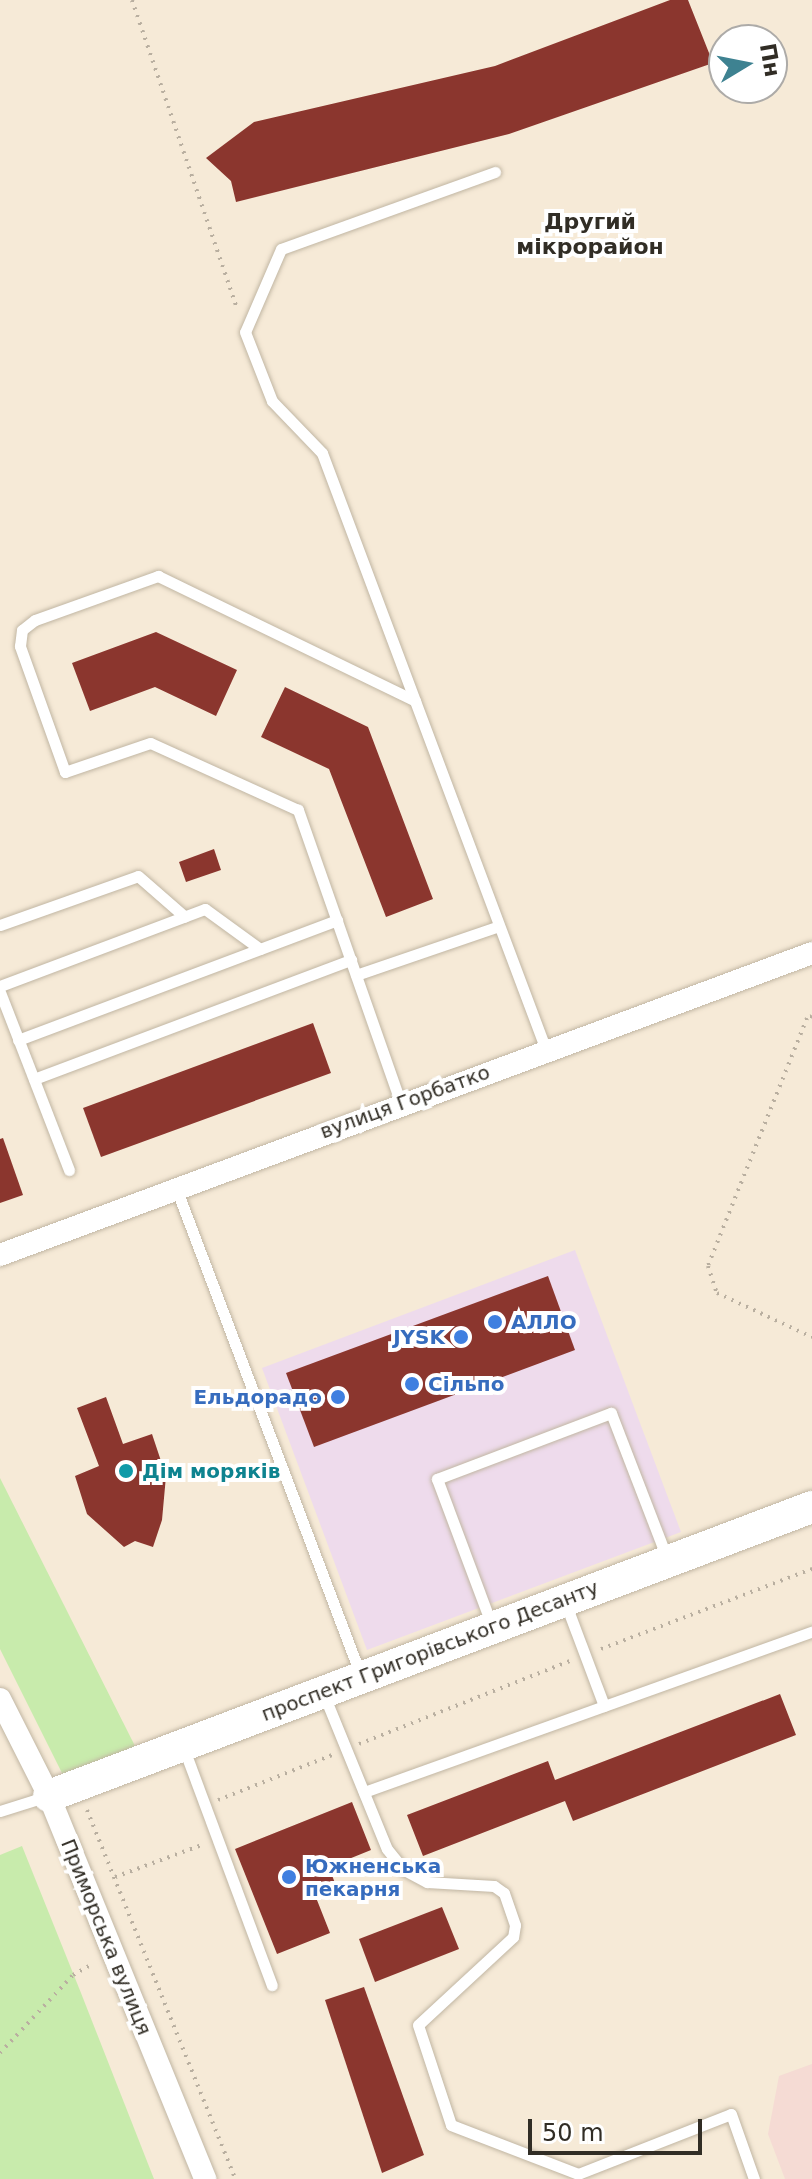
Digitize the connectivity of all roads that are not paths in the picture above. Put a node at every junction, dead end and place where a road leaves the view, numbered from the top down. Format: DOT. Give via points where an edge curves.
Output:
graph roads {
  1 [pos="495,172"];
  2 [pos="415,701"];
  3 [pos="185,917"];
  4 [pos="337,920"];
  5 [pos="0,925"];
  6 [pos="499,926"];
  7 [pos="260,949"];
  8 [pos="812,953"];
  9 [pos="351,960"];
  10 [pos="356,975"];
  11 [pos="0,986"];
  12 [pos="0,992"];
  13 [pos="18,1040"];
  14 [pos="546,1050"];
  15 [pos="34,1079"];
  16 [pos="401,1104"];
  17 [pos="69,1170"];
  18 [pos="176,1188"];
  19 [pos="0,1255"];
  20 [pos="812,1507"];
  21 [pos="668,1561"];
  22 [pos="564,1600"];
  23 [pos="492,1627"];
  24 [pos="812,1632"];
  25 [pos="361,1676"];
  26 [pos="323,1691"];
  27 [pos="0,1699"];
  28 [pos="604,1706"];
  29 [pos="182,1744"];
  30 [pos="63,1790"];
  31 [pos="364,1792"];
  32 [pos="0,1811"];
  33 [pos="272,1985"];
  34 [pos="205,2179"];
  35 [pos="754,2179"];
  1 -- 2 [label="lane" via="281,249 245,332 272,401 322,453"];
  2 -- 4 [label="lane" via="158,576 35,620 22,630 20,646 65,772 150,743 298,810"];
  2 -- 6 [label="lane"];
  3 -- 5 [label="lane" via="138,876"];
  3 -- 7 [label="lane" via="205,909"];
  3 -- 11 [label="lane"];
  4 -- 7 [label="lane"];
  4 -- 9 [label="lane"];
  6 -- 10 [label="lane"];
  6 -- 14 [label="lane"];
  7 -- 13 [label="lane"];
  8 -- 14 [label="street, вулиця Горбатко"];
  9 -- 10 [label="lane"];
  9 -- 15 [label="lane"];
  10 -- 16 [label="lane"];
  12 -- 13 [label="lane"];
  13 -- 15 [label="lane"];
  14 -- 16 [label="street, вулиця Горбатко"];
  15 -- 17 [label="lane"];
  16 -- 18 [label="street, вулиця Горбатко"];
  18 -- 19 [label="street, вулиця Горбатко"];
  18 -- 25 [label="lane"];
  20 -- 21 [label="street, проспект Григорівського Десанту"];
  21 -- 22 [label="street, проспект Григорівського Десанту"];
  21 -- 23 [label="lane" via="611,1413 437,1479"];
  22 -- 23 [label="street, проспект Григорівського Десанту"];
  22 -- 28 [label="lane"];
  23 -- 25 [label="street, проспект Григорівського Десанту"];
  24 -- 28 [label="lane"];
  25 -- 26 [label="street, проспект Григорівського Десанту"];
  26 -- 29 [label="street, проспект Григорівського Десанту"];
  26 -- 31 [label="lane"];
  27 -- 30 [label="street, Приморська вулиця"];
  28 -- 31 [label="lane"];
  29 -- 30 [label="street, проспект Григорівського Десанту"];
  29 -- 33 [label="lane"];
  30 -- 32 [label="lane"];
  30 -- 34 [label="street, Приморська вулиця" via="86,1888"];
  31 -- 35 [label="lane" via="387,1849 404,1870 427,1882 494,1886 504,1893 515,1925 513,1937 418,2025 451,2125 578,2174 731,2114"];
}
